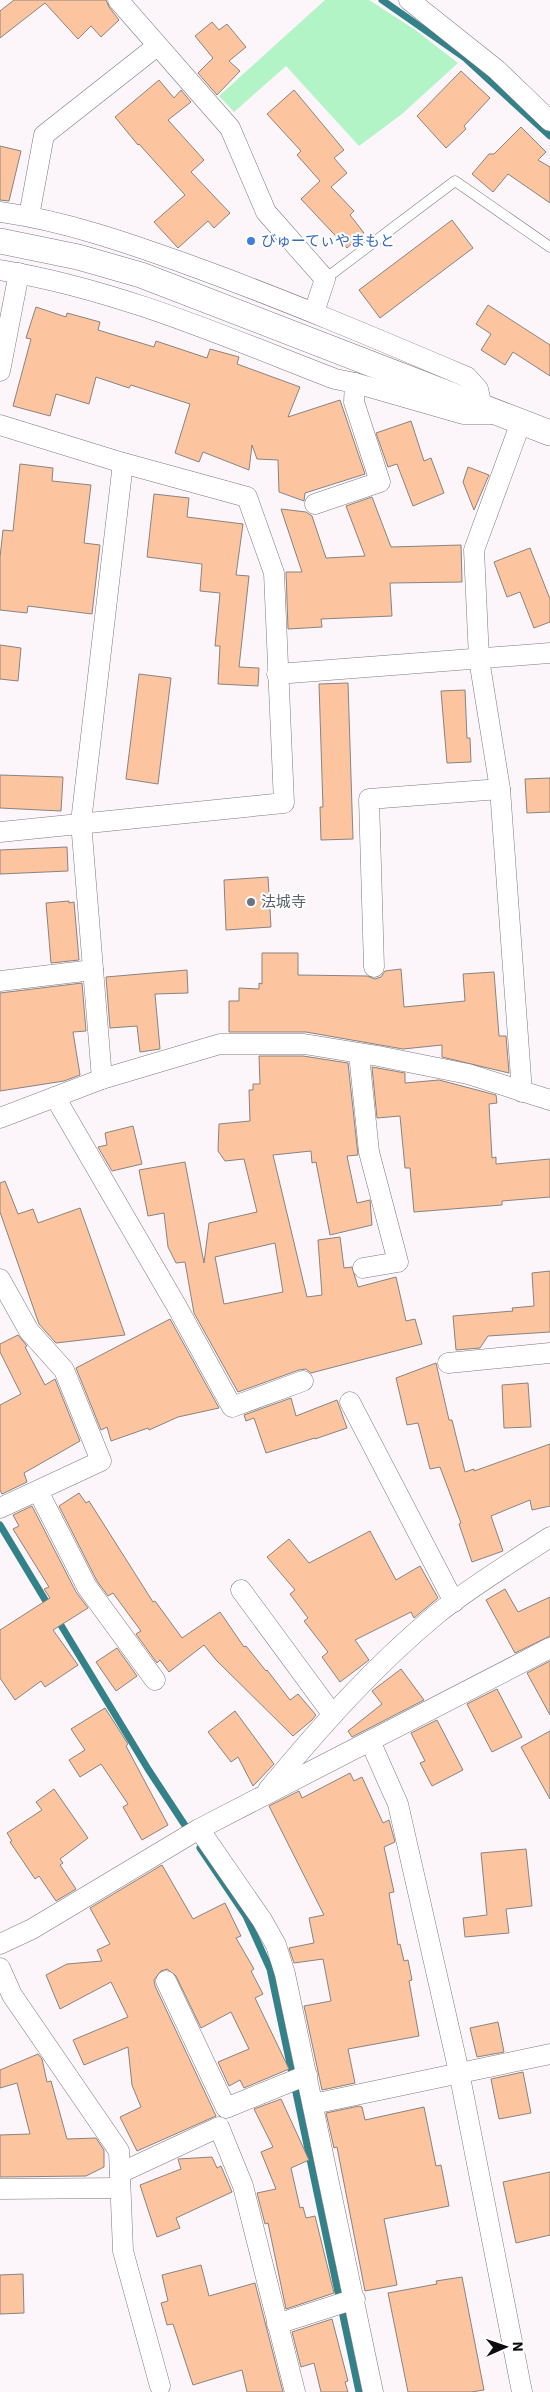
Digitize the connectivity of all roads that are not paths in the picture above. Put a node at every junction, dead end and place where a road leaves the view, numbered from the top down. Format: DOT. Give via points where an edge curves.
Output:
graph roads {
  1 [pos="118,0"];
  2 [pos="409,0"];
  3 [pos="157,46"];
  4 [pos="550,121"];
  5 [pos="0,212"];
  6 [pos="29,216"];
  7 [pos="0,241"];
  8 [pos="550,247"];
  9 [pos="9,272"];
  10 [pos="325,279"];
  11 [pos="314,312"];
  12 [pos="0,371"];
  13 [pos="355,383"];
  14 [pos="501,414"];
  15 [pos="0,425"];
  16 [pos="550,434"];
  17 [pos="123,463"];
  18 [pos="315,504"];
  19 [pos="550,653"];
  20 [pos="479,659"];
  21 [pos="277,674"];
  22 [pos="500,789"];
  23 [pos="80,822"];
  24 [pos="0,832"];
  25 [pos="374,967"];
  26 [pos="93,970"];
  27 [pos="0,980"];
  28 [pos="359,1054"];
  29 [pos="102,1078"];
  30 [pos="522,1092"];
  31 [pos="55,1097"];
  32 [pos="550,1100"];
  33 [pos="0,1118"];
  34 [pos="363,1268"];
  35 [pos="0,1279"];
  36 [pos="550,1353"];
  37 [pos="448,1363"];
  38 [pos="303,1381"];
  39 [pos="350,1402"];
  40 [pos="38,1491"];
  41 [pos="0,1508"];
  42 [pos="550,1537"];
  43 [pos="241,1590"];
  44 [pos="454,1602"];
  45 [pos="550,1648"];
  46 [pos="155,1680"];
  47 [pos="333,1715"];
  48 [pos="370,1742"];
  49 [pos="262,1797"];
  50 [pos="193,1833"];
  51 [pos="0,1944"];
  52 [pos="0,1968"];
  53 [pos="166,1981"];
  54 [pos="550,2054"];
  55 [pos="459,2072"];
  56 [pos="307,2075"];
  57 [pos="313,2104"];
  58 [pos="120,2180"];
  59 [pos="0,2189"];
  60 [pos="355,2299"];
  61 [pos="277,2324"];
  62 [pos="160,2386"];
  63 [pos="294,2392"];
  64 [pos="373,2392"];
  65 [pos="522,2392"];
  1 -- 3 [label="street"];
  2 -- 4 [label="street" via="497,70"];
  3 -- 6 [label="street" via="44,135"];
  3 -- 10 [label="street" via="230,128 266,212"];
  5 -- 6 [label="street"];
  6 -- 11 [label="street" via="136,246"];
  7 -- 14 [label="street" via="78,257 141,275"];
  8 -- 10 [label="lane" via="455,182"];
  9 -- 12 [label="street"];
  9 -- 13 [label="street" via="75,286 147,308 335,379"];
  10 -- 11 [label="street"];
  11 -- 14 [label="street" via="467,377"];
  13 -- 14 [label="street" via="463,414"];
  13 -- 18 [label="street" via="354,402 380,482"];
  14 -- 16 [label="street"];
  14 -- 20 [label="street" via="474,550"];
  15 -- 17 [label="street"];
  17 -- 21 [label="street" via="248,497 274,573"];
  17 -- 23 [label="street"];
  19 -- 20 [label="street"];
  20 -- 21 [label="street"];
  20 -- 22 [label="street"];
  21 -- 23 [label="street" via="284,803"];
  22 -- 25 [label="street" via="369,798"];
  22 -- 30 [label="street"];
  23 -- 24 [label="street"];
  23 -- 26 [label="street"];
  26 -- 27 [label="street"];
  26 -- 29 [label="street"];
  28 -- 29 [label="street" via="304,1044 220,1044"];
  28 -- 30 [label="street" via="468,1074"];
  28 -- 34 [label="street" via="369,1152 398,1262"];
  29 -- 31 [label="street"];
  30 -- 32 [label="street"];
  31 -- 33 [label="street"];
  31 -- 38 [label="street" via="232,1407"];
  35 -- 40 [label="street" via="29,1331 64,1370 100,1461"];
  36 -- 37 [label="street"];
  39 -- 44 [label="street"];
  40 -- 41 [label="street"];
  40 -- 46 [label="street" via="87,1587"];
  42 -- 44 [label="street"];
  43 -- 47 [label="street"];
  44 -- 47 [label="street" via="364,1682"];
  45 -- 48 [label="street"];
  47 -- 49 [label="street"];
  48 -- 49 [label="street"];
  48 -- 55 [label="street" via="398,1804"];
  49 -- 50 [label="street"];
  50 -- 51 [label="street" via="32,1929"];
  50 -- 56 [label="street" via="262,1920 276,1945"];
  52 -- 58 [label="street" via="12,1995 119,2151"];
  53 -- 56 [label="street" via="226,2108"];
  54 -- 55 [label="street"];
  55 -- 57 [label="street"];
  55 -- 65 [label="street"];
  56 -- 57 [label="street"];
  57 -- 60 [label="street"];
  58 -- 59 [label="street"];
  58 -- 61 [label="street" via="219,2127 243,2186"];
  58 -- 62 [label="street" via="123,2251"];
  60 -- 61 [label="street"];
  60 -- 64 [label="street"];
  61 -- 63 [label="street"];
}
